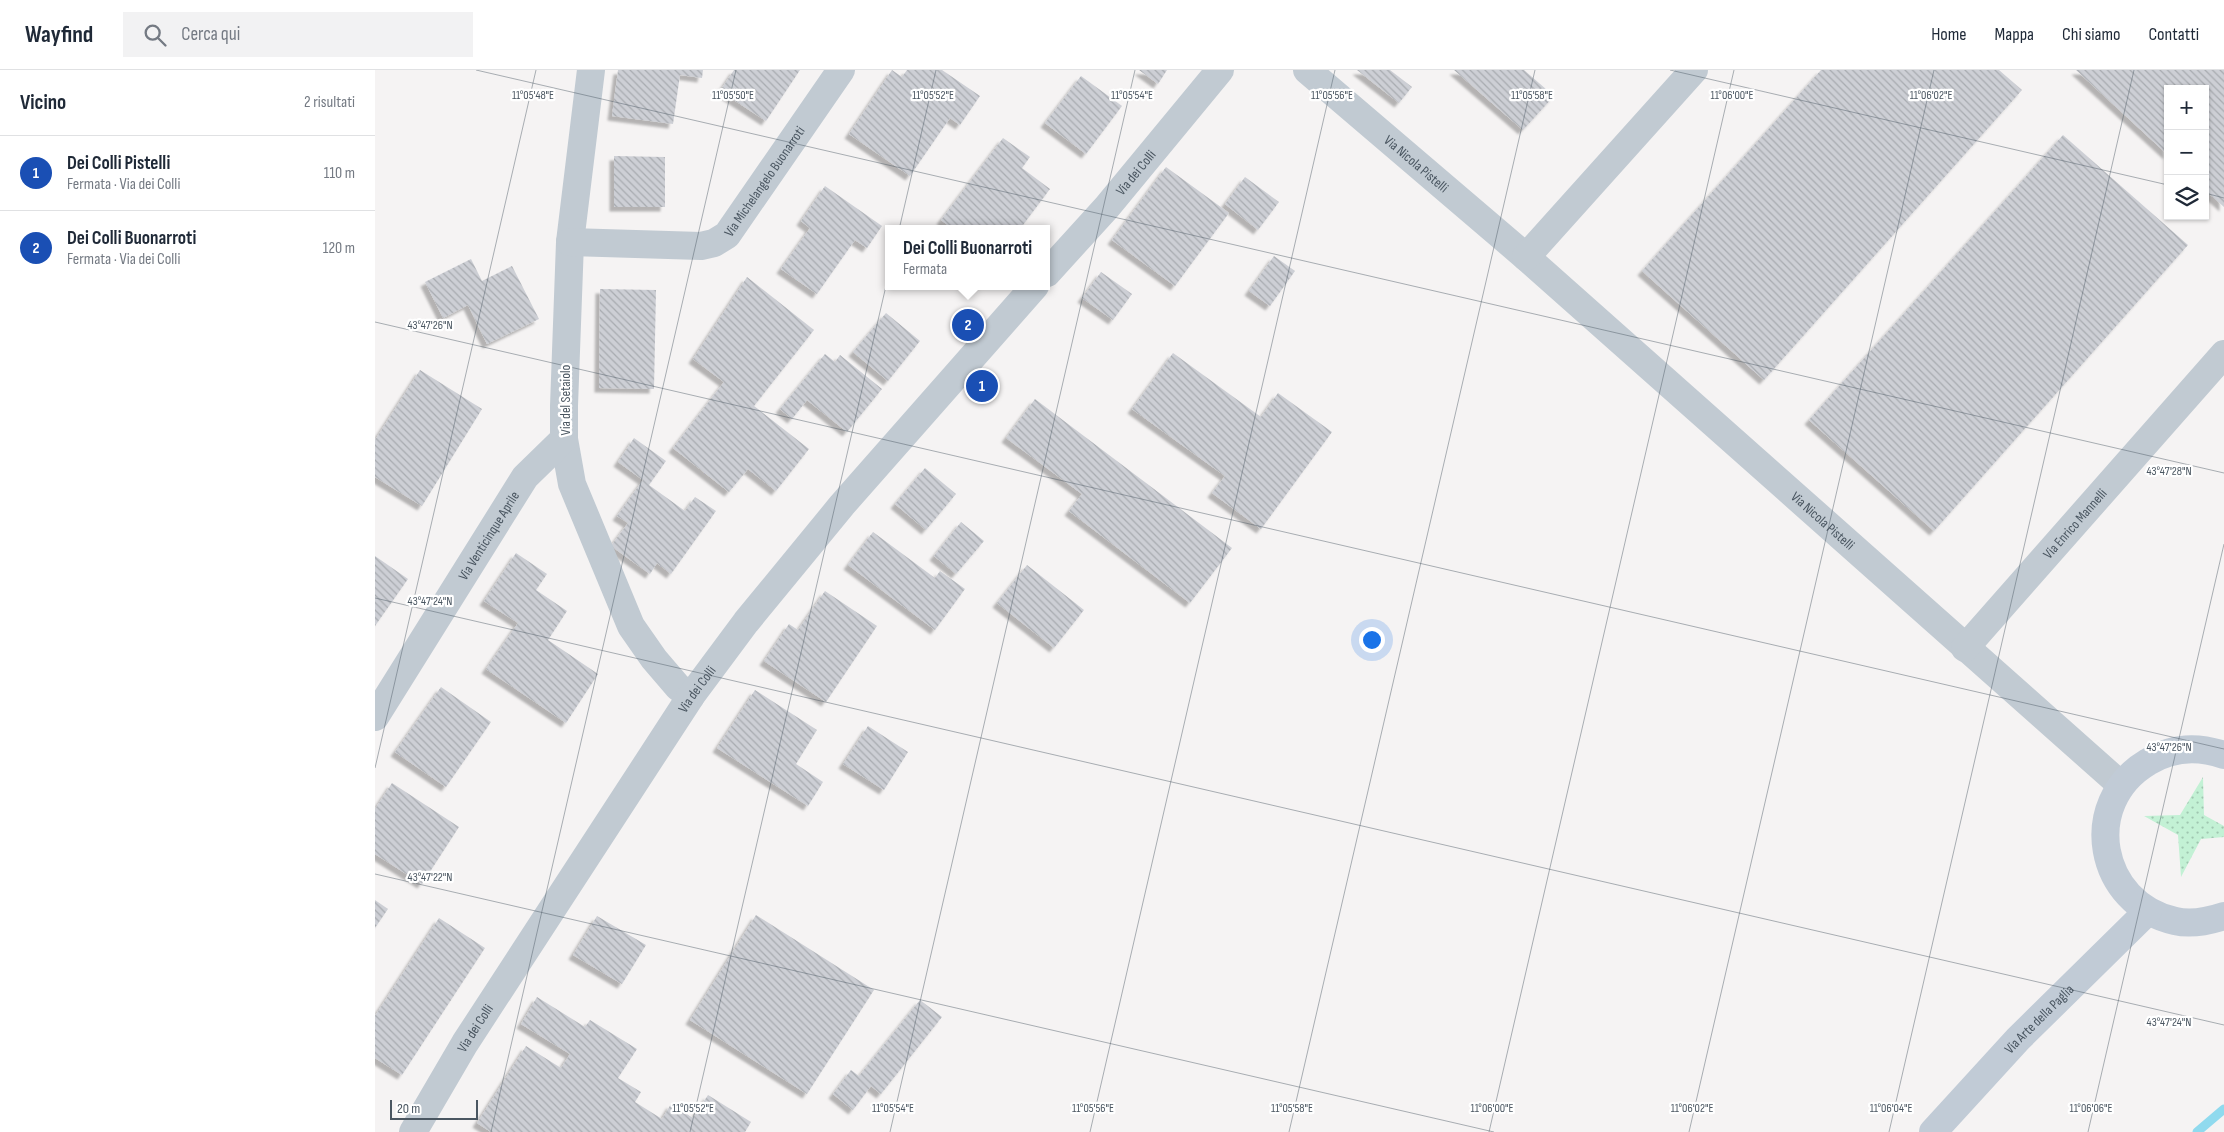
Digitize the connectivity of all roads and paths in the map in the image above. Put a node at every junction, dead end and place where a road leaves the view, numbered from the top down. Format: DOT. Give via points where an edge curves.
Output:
graph roads {
  1 [pos="591,70"];
  2 [pos="841,70"];
  3 [pos="1220,70"];
  4 [pos="1307,70"];
  5 [pos="1693,70"];
  6 [pos="570,242"];
  7 [pos="1526,257"];
  8 [pos="1050,270"];
  9 [pos="1031,290"];
  10 [pos="2224,354"];
  11 [pos="564,439"];
  12 [pos="1965,648"];
  13 [pos="691,696"];
  14 [pos="375,716"];
  15 [pos="2224,755"];
  16 [pos="2121,785"];
  17 [pos="2148,911"];
  18 [pos="2224,916"];
  19 [pos="413,1132"];
  20 [pos="1933,1132"];
  1 -- 6 [label="street, Via del Setaiolo"];
  2 -- 6 [label="street, Via Michelangelo Buonarroti" via="727,234 715,243 701,246"];
  3 -- 8 [label="street, Via dei Colli" via="1107,207"];
  4 -- 7 [label="street, Via Nicola Pistelli"];
  5 -- 7 [label="street"];
  6 -- 11 [label="street, Via del Setaiolo"];
  7 -- 12 [label="street, Via Nicola Pistelli"];
  9 -- 13 [label="street, Via dei Colli" via="842,505"];
  10 -- 12 [label="street, Via Enrico Mannelli"];
  11 -- 13 [label="street, Via del Setaiolo" via="572,484 631,626 678,687"];
  11 -- 14 [label="street, Via Venticinque Aprile" via="525,477"];
  12 -- 16 [label="street, Via Nicola Pistelli"];
  13 -- 19 [label="street, Via dei Colli" via="465,1042"];
  15 -- 16 [label="main road" via="2183,748 2158,755 2136,769"];
  16 -- 17 [label="main road" via="2107,813 2105,840 2111,868 2125,892"];
  17 -- 18 [label="main road" via="2176,922 2204,922"];
  17 -- 20 [label="main road, Via Arte della Paglia" via="2018,1039"];
}
